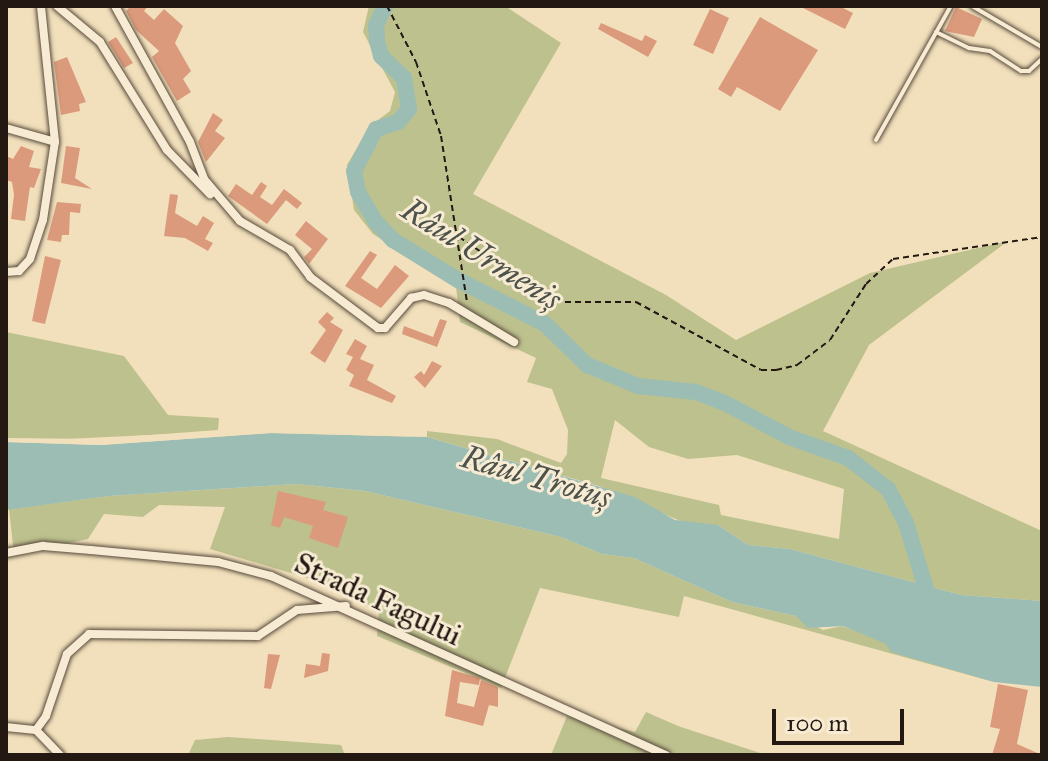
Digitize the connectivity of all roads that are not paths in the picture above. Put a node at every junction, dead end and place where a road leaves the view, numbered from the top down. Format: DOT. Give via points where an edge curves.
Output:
graph roads {
  1 [pos="41,6"];
  2 [pos="57,6"];
  3 [pos="115,6"];
  4 [pos="951,6"];
  5 [pos="972,6"];
  6 [pos="936,32"];
  7 [pos="1042,47"];
  8 [pos="1042,59"];
  9 [pos="6,128"];
  10 [pos="876,140"];
  11 [pos="55,142"];
  12 [pos="226,207"];
  13 [pos="6,272"];
  14 [pos="514,342"];
  15 [pos="6,553"];
  16 [pos="346,606"];
  17 [pos="6,727"];
  18 [pos="36,730"];
  19 [pos="60,755"];
  20 [pos="666,755"];
  1 -- 11 [label="street"];
  2 -- 12 [label="street" via="100,42 167,150"];
  3 -- 12 [label="street" via="190,142 204,179"];
  4 -- 6 [label="lane"];
  5 -- 7 [label="lane"];
  6 -- 8 [label="lane" via="990,51 1021,71"];
  6 -- 10 [label="lane"];
  9 -- 11 [label="street"];
  11 -- 13 [label="street" via="34,248 23,267"];
  12 -- 14 [label="street" via="290,250 310,277 381,329 417,295 437,298"];
  15 -- 16 [label="street, Strada Fagului" via="43,546 218,562"];
  16 -- 18 [label="street" via="306,607 258,636 80,638 67,654"];
  16 -- 20 [label="street, Strada Fagului" via="424,649"];
  17 -- 18 [label="street"];
  18 -- 19 [label="street"];
}
